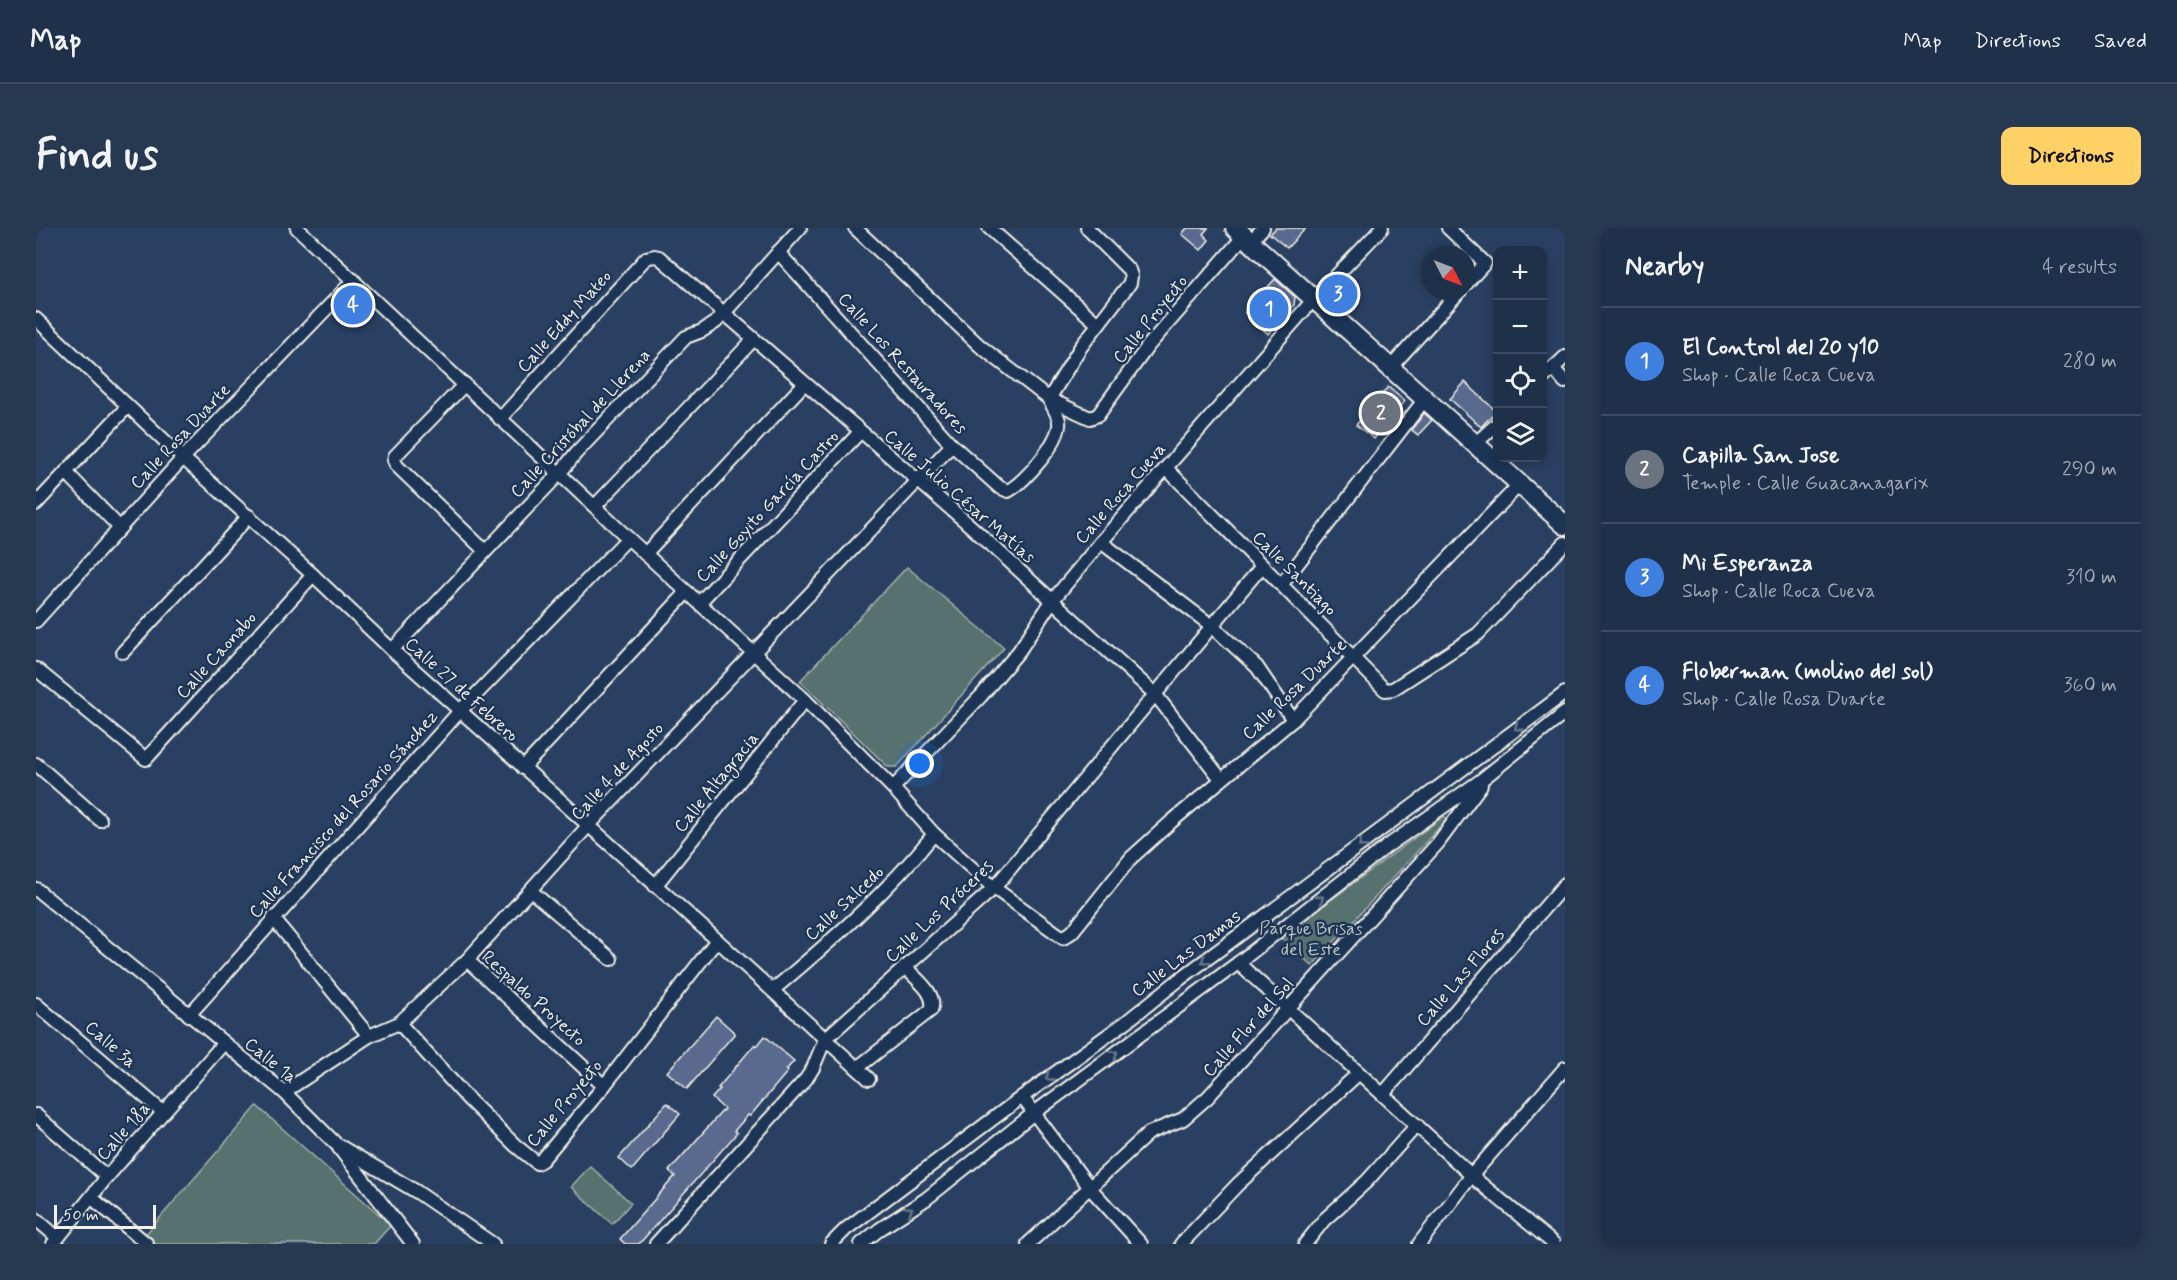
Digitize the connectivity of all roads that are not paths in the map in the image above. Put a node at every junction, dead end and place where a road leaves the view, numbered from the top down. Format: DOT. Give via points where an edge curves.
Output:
graph roads {
  1 [pos="297,228"];
  2 [pos="800,228"];
  3 [pos="855,228"];
  4 [pos="989,228"];
  5 [pos="1088,228"];
  6 [pos="1263,228"];
  7 [pos="1382,228"];
  8 [pos="1449,228"];
  9 [pos="1243,235"];
  10 [pos="1467,246"];
  11 [pos="778,252"];
  12 [pos="1475,254"];
  13 [pos="659,257"];
  14 [pos="1475,275"];
  15 [pos="354,280"];
  16 [pos="1314,299"];
  17 [pos="1452,300"];
  18 [pos="724,312"];
  19 [pos="36,319"];
  20 [pos="1098,324"];
  21 [pos="754,339"];
  22 [pos="1565,357"];
  23 [pos="1390,368"];
  24 [pos="1553,368"];
  25 [pos="1547,374"];
  26 [pos="1565,382"];
  27 [pos="465,384"];
  28 [pos="804,384"];
  29 [pos="1049,399"];
  30 [pos="1425,399"];
  31 [pos="128,406"];
  32 [pos="500,419"];
  33 [pos="1493,427"];
  34 [pos="860,432"];
  35 [pos="1475,444"];
  36 [pos="952,445"];
  37 [pos="183,458"];
  38 [pos="1166,468"];
  39 [pos="66,472"];
  40 [pos="560,473"];
  41 [pos="918,481"];
  42 [pos="1520,484"];
  43 [pos="36,504"];
  44 [pos="594,506"];
  45 [pos="249,516"];
  46 [pos="1565,525"];
  47 [pos="120,528"];
  48 [pos="628,538"];
  49 [pos="1101,542"];
  50 [pos="1565,543"];
  51 [pos="484,551"];
  52 [pos="645,554"];
  53 [pos="1262,566"];
  54 [pos="313,575"];
  55 [pos="1281,585"];
  56 [pos="687,592"];
  57 [pos="1052,601"];
  58 [pos="699,603"];
  59 [pos="36,621"];
  60 [pos="1212,626"];
  61 [pos="392,650"];
  62 [pos="123,652"];
  63 [pos="754,653"];
  64 [pos="1354,657"];
  65 [pos="36,669"];
  66 [pos="1565,693"];
  67 [pos="1155,694"];
  68 [pos="805,700"];
  69 [pos="459,712"];
  70 [pos="1565,713"];
  71 [pos="1293,720"];
  72 [pos="36,764"];
  73 [pos="523,768"];
  74 [pos="1488,774"];
  75 [pos="1221,779"];
  76 [pos="892,788"];
  77 [pos="100,820"];
  78 [pos="588,826"];
  79 [pos="934,834"];
  80 [pos="1565,884"];
  81 [pos="655,886"];
  82 [pos="994,888"];
  83 [pos="36,889"];
  84 [pos="531,891"];
  85 [pos="273,918"];
  86 [pos="717,940"];
  87 [pos="611,959"];
  88 [pos="466,960"];
  89 [pos="1238,963"];
  90 [pos="905,968"];
  91 [pos="773,990"];
  92 [pos="36,1004"];
  93 [pos="1289,1009"];
  94 [pos="189,1015"];
  95 [pos="1126,1022"];
  96 [pos="399,1023"];
  97 [pos="369,1036"];
  98 [pos="1137,1038"];
  99 [pos="825,1040"];
  100 [pos="223,1044"];
  101 [pos="857,1068"];
  102 [pos="1565,1068"];
  103 [pos="1359,1073"];
  104 [pos="869,1079"];
  105 [pos="604,1086"];
  106 [pos="284,1092"];
  107 [pos="1383,1094"];
  108 [pos="1022,1096"];
  109 [pos="163,1112"];
  110 [pos="1035,1113"];
  111 [pos="36,1114"];
  112 [pos="1417,1125"];
  113 [pos="336,1144"];
  114 [pos="1472,1175"];
  115 [pos="107,1177"];
  116 [pos="1090,1188"];
  117 [pos="92,1198"];
  118 [pos="36,1219"];
  119 [pos="56,1241"];
  120 [pos="147,1244"];
  121 [pos="413,1244"];
  122 [pos="493,1244"];
  123 [pos="656,1244"];
  124 [pos="831,1244"];
  125 [pos="861,1244"];
  126 [pos="1028,1244"];
  127 [pos="1141,1244"];
  128 [pos="1181,1244"];
  129 [pos="1305,1244"];
  130 [pos="1419,1244"];
  131 [pos="1554,1244"];
  1 -- 15 [label="street"];
  2 -- 11 [label="street, Calle Cristóbal de Llerena"];
  3 -- 29 [label="street" via="980,346"];
  4 -- 20 [label="street"];
  5 -- 20 [label="street" via="1131,276 1130,283"];
  6 -- 9 [label="street, Calle Proyecto"];
  7 -- 16 [label="street, Calle Roca Cueva"];
  8 -- 10 [label="street"];
  9 -- 16 [label="street"];
  9 -- 29 [label="street, Calle Proyecto" via="1148,346 1098,415 1081,416"];
  11 -- 18 [label="street, Calle Cristóbal de Llerena"];
  11 -- 36 [label="street, Calle Los Restauradores"];
  12 -- 14 [label="street" via="1485,264"];
  13 -- 18 [label="street, Calle Julio César Matías"];
  13 -- 32 [label="street, Calle Eddy Mateo" via="646,258"];
  15 -- 27 [label="street"];
  15 -- 37 [label="street, Calle Rosa Duarte"];
  16 -- 23 [label="street"];
  16 -- 38 [label="street, Calle Roca Cueva"];
  17 -- 23 [label="street"];
  18 -- 21 [label="street, Calle Julio César Matías"];
  18 -- 40 [label="street, Calle Cristóbal de Llerena" via="716,322 686,337"];
  19 -- 31 [label="street, Calle 27 de Febrero"];
  20 -- 29 [label="street"];
  21 -- 28 [label="street, Calle Julio César Matías"];
  21 -- 44 [label="street"];
  22 -- 24 [label="street"];
  23 -- 30 [label="street"];
  24 -- 25 [label="street"];
  24 -- 26 [label="street"];
  27 -- 32 [label="street"];
  27 -- 51 [label="street" via="394,460"];
  28 -- 34 [label="street, Calle Julio César Matías"];
  28 -- 52 [label="street"];
  29 -- 36 [label="street, Calle Los Restauradores" via="1059,420 1054,442 1018,486 1008,491 999,488"];
  30 -- 35 [label="street"];
  30 -- 55 [label="street"];
  31 -- 37 [label="street, Calle 27 de Febrero"];
  31 -- 39 [label="street"];
  32 -- 40 [label="street"];
  33 -- 35 [label="street"];
  34 -- 41 [label="street, Calle Julio César Matías"];
  34 -- 58 [label="street, Calle Goyito García Castro"];
  35 -- 42 [label="street"];
  36 -- 41 [label="street, Calle 4 de Agosto"];
  37 -- 45 [label="street, Calle 27 de Febrero"];
  37 -- 47 [label="street, Calle Rosa Duarte"];
  38 -- 49 [label="street, Calle Roca Cueva"];
  38 -- 53 [label="street, Calle Santiago"];
  39 -- 43 [label="street"];
  39 -- 47 [label="street"];
  40 -- 44 [label="street"];
  40 -- 51 [label="street, Calle Cristóbal de Llerena"];
  41 -- 57 [label="street, Calle Julio César Matías"];
  41 -- 63 [label="street, Calle 4 de Agosto"];
  42 -- 46 [label="street"];
  42 -- 64 [label="street, Calle Rosa Duarte"];
  44 -- 48 [label="street"];
  45 -- 54 [label="street, Calle 27 de Febrero"];
  45 -- 62 [label="street"];
  47 -- 59 [label="street, Calle Rosa Duarte"];
  48 -- 52 [label="street"];
  48 -- 69 [label="street, Calle Francisco del Rosario Sánchez"];
  49 -- 57 [label="street, Calle Roca Cueva"];
  49 -- 60 [label="street"];
  50 -- 64 [label="street, Calle Santiago" via="1478,634 1393,689 1385,690"];
  51 -- 61 [label="street, Calle Cristóbal de Llerena"];
  52 -- 56 [label="street"];
  53 -- 55 [label="street, Calle Santiago"];
  53 -- 60 [label="street, Calle Los Próceres"];
  54 -- 61 [label="street, Calle 27 de Febrero"];
  54 -- 65 [label="street, Calle Caonabo" via="146,759"];
  55 -- 64 [label="street, Calle Santiago"];
  56 -- 58 [label="street"];
  56 -- 73 [label="street, Calle Goyito García Castro"];
  57 -- 67 [label="street, Calle Julio César Matías"];
  57 -- 76 [label="street, Calle Roca Cueva" via="1019,651 981,696"];
  58 -- 63 [label="street"];
  60 -- 67 [label="street, Calle Los Próceres"];
  60 -- 71 [label="street" via="1257,667"];
  61 -- 69 [label="street, Calle 27 de Febrero"];
  63 -- 68 [label="street"];
  63 -- 78 [label="street, Calle 4 de Agosto"];
  64 -- 71 [label="street, Calle Rosa Duarte"];
  66 -- 95 [label="street, Calle Las Damas, one-way"];
  67 -- 75 [label="street, Calle Julio César Matías"];
  67 -- 82 [label="street, Calle Los Próceres"];
  68 -- 76 [label="street"];
  68 -- 81 [label="street, Calle Altagracia"];
  69 -- 73 [label="street, Calle 27 de Febrero"];
  69 -- 85 [label="street, Calle Francisco del Rosario Sánchez"];
  70 -- 74 [label="street"];
  71 -- 75 [label="street, Calle Rosa Duarte"];
  72 -- 77 [label="street"];
  73 -- 78 [label="street, Calle 27 de Febrero"];
  89 -- 74 [label="street, one-way"];
  74 -- 93 [label="street, Calle Flor del Sol" via="1438,843"];
  75 -- 82 [label="street, Calle Rosa Duarte" via="1131,858 1063,938"];
  76 -- 79 [label="street"];
  78 -- 81 [label="street, Calle 27 de Febrero"];
  78 -- 84 [label="street, Calle 4 de Agosto"];
  79 -- 82 [label="street"];
  79 -- 91 [label="street, Calle Salcedo" via="905,870 824,948"];
  80 -- 107 [label="street, Calle Las Flores"];
  81 -- 86 [label="street, Calle 27 de Febrero"];
  82 -- 90 [label="street, Calle Los Próceres"];
  83 -- 94 [label="street, Calle 1a"];
  84 -- 87 [label="street"];
  84 -- 88 [label="street, Calle 4 de Agosto"];
  85 -- 94 [label="street, Calle Francisco del Rosario Sánchez"];
  85 -- 97 [label="street"];
  86 -- 91 [label="street, Calle 27 de Febrero"];
  86 -- 105 [label="street, Calle Proyecto"];
  88 -- 96 [label="street, Calle 4 de Agosto"];
  88 -- 105 [label="street, Respaldo Proyecto"];
  89 -- 93 [label="street"];
  89 -- 98 [label="street"];
  90 -- 99 [label="street, Calle Los Próceres"];
  90 -- 101 [label="street" via="933,997 934,1004"];
  91 -- 99 [label="street, Calle 27 de Febrero"];
  92 -- 109 [label="street, Calle 3a"];
  93 -- 103 [label="street"];
  93 -- 116 [label="street, Calle Flor del Sol" via="1208,1097 1182,1119 1149,1133"];
  94 -- 100 [label="street, Calle 1a"];
  95 -- 98 [label="street"];
  95 -- 108 [label="street, Calle Las Damas, one-way"];
  96 -- 97 [label="street, Calle 4 de Agosto"];
  96 -- 105 [label="street, Calle Proyecto" via="469,1100 537,1163"];
  97 -- 106 [label="street, Calle 4 de Agosto"];
  110 -- 98 [label="street, one-way"];
  99 -- 101 [label="street, Calle 27 de Febrero"];
  99 -- 123 [label="street, Calle Los Próceres" via="806,1079"];
  100 -- 106 [label="street, Calle 1a"];
  100 -- 109 [label="street, Calle 18a"];
  101 -- 104 [label="street, Calle 27 de Febrero"];
  102 -- 114 [label="street"];
  103 -- 107 [label="street"];
  103 -- 128 [label="street" via="1239,1184"];
  106 -- 113 [label="street, Calle 1a"];
  107 -- 112 [label="street"];
  108 -- 110 [label="street"];
  108 -- 124 [label="street, Calle Las Damas"];
  109 -- 115 [label="street, Calle 18a"];
  110 -- 116 [label="street"];
  125 -- 110 [label="street, one-way" via="926,1199"];
  111 -- 115 [label="street"];
  112 -- 114 [label="street"];
  112 -- 129 [label="street"];
  113 -- 121 [label="street"];
  113 -- 122 [label="street, Calle 1a" via="417,1192"];
  114 -- 130 [label="street"];
  114 -- 131 [label="street"];
  115 -- 117 [label="street, Calle 18a"];
  116 -- 126 [label="street, Calle Flor del Sol"];
  116 -- 127 [label="street"];
  117 -- 119 [label="street, Calle 18a"];
  117 -- 120 [label="street"];
  118 -- 119 [label="street"];
}
